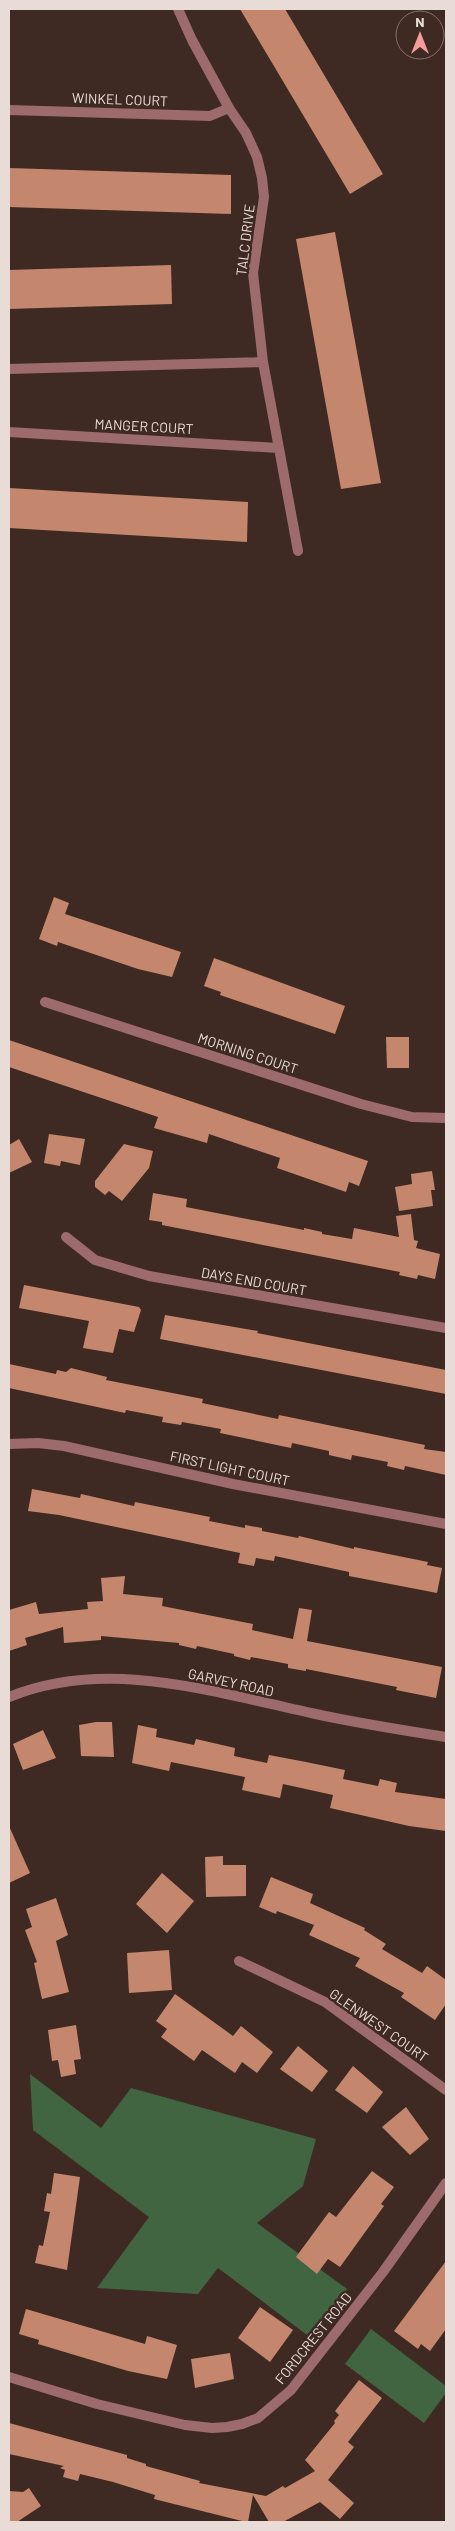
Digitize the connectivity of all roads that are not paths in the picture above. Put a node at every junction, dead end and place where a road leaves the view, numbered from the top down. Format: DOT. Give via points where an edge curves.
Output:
graph roads {
  1 [pos="178,9"];
  2 [pos="229,108"];
  3 [pos="9,110"];
  4 [pos="263,362"];
  5 [pos="9,369"];
  6 [pos="9,432"];
  7 [pos="278,448"];
  8 [pos="298,551"];
  9 [pos="45,1002"];
  10 [pos="446,1118"];
  11 [pos="66,1237"];
  12 [pos="446,1328"];
  13 [pos="9,1444"];
  14 [pos="446,1524"];
  15 [pos="9,1697"];
  16 [pos="446,1737"];
  17 [pos="239,1962"];
  18 [pos="446,2090"];
  19 [pos="446,2183"];
  20 [pos="9,2377"];
  1 -- 2 [label="street, TALC DRIVE"];
  2 -- 3 [label="street, WINKEL COURT" via="210,116"];
  2 -- 4 [label="street, TALC DRIVE" via="246,133 262,178 264,196 252,273"];
  4 -- 5 [label="street"];
  4 -- 7 [label="street, TALC DRIVE"];
  6 -- 7 [label="street, MANGER COURT"];
  7 -- 8 [label="street, TALC DRIVE"];
  9 -- 10 [label="street, MORNING COURT" via="361,1104 412,1117"];
  11 -- 12 [label="street, DAYS END COURT" via="95,1260 149,1276"];
  13 -- 14 [label="street, FIRST LIGHT COURT" via="64,1446 233,1484"];
  15 -- 16 [label="street, GARVEY ROAD" via="61,1683 140,1679"];
  17 -- 18 [label="street, GLENWEST COURT" via="325,2002"];
  19 -- 20 [label="street, FORDCREST ROAD" via="383,2272 291,2390 258,2418 227,2427 185,2425 97,2404"];
}
